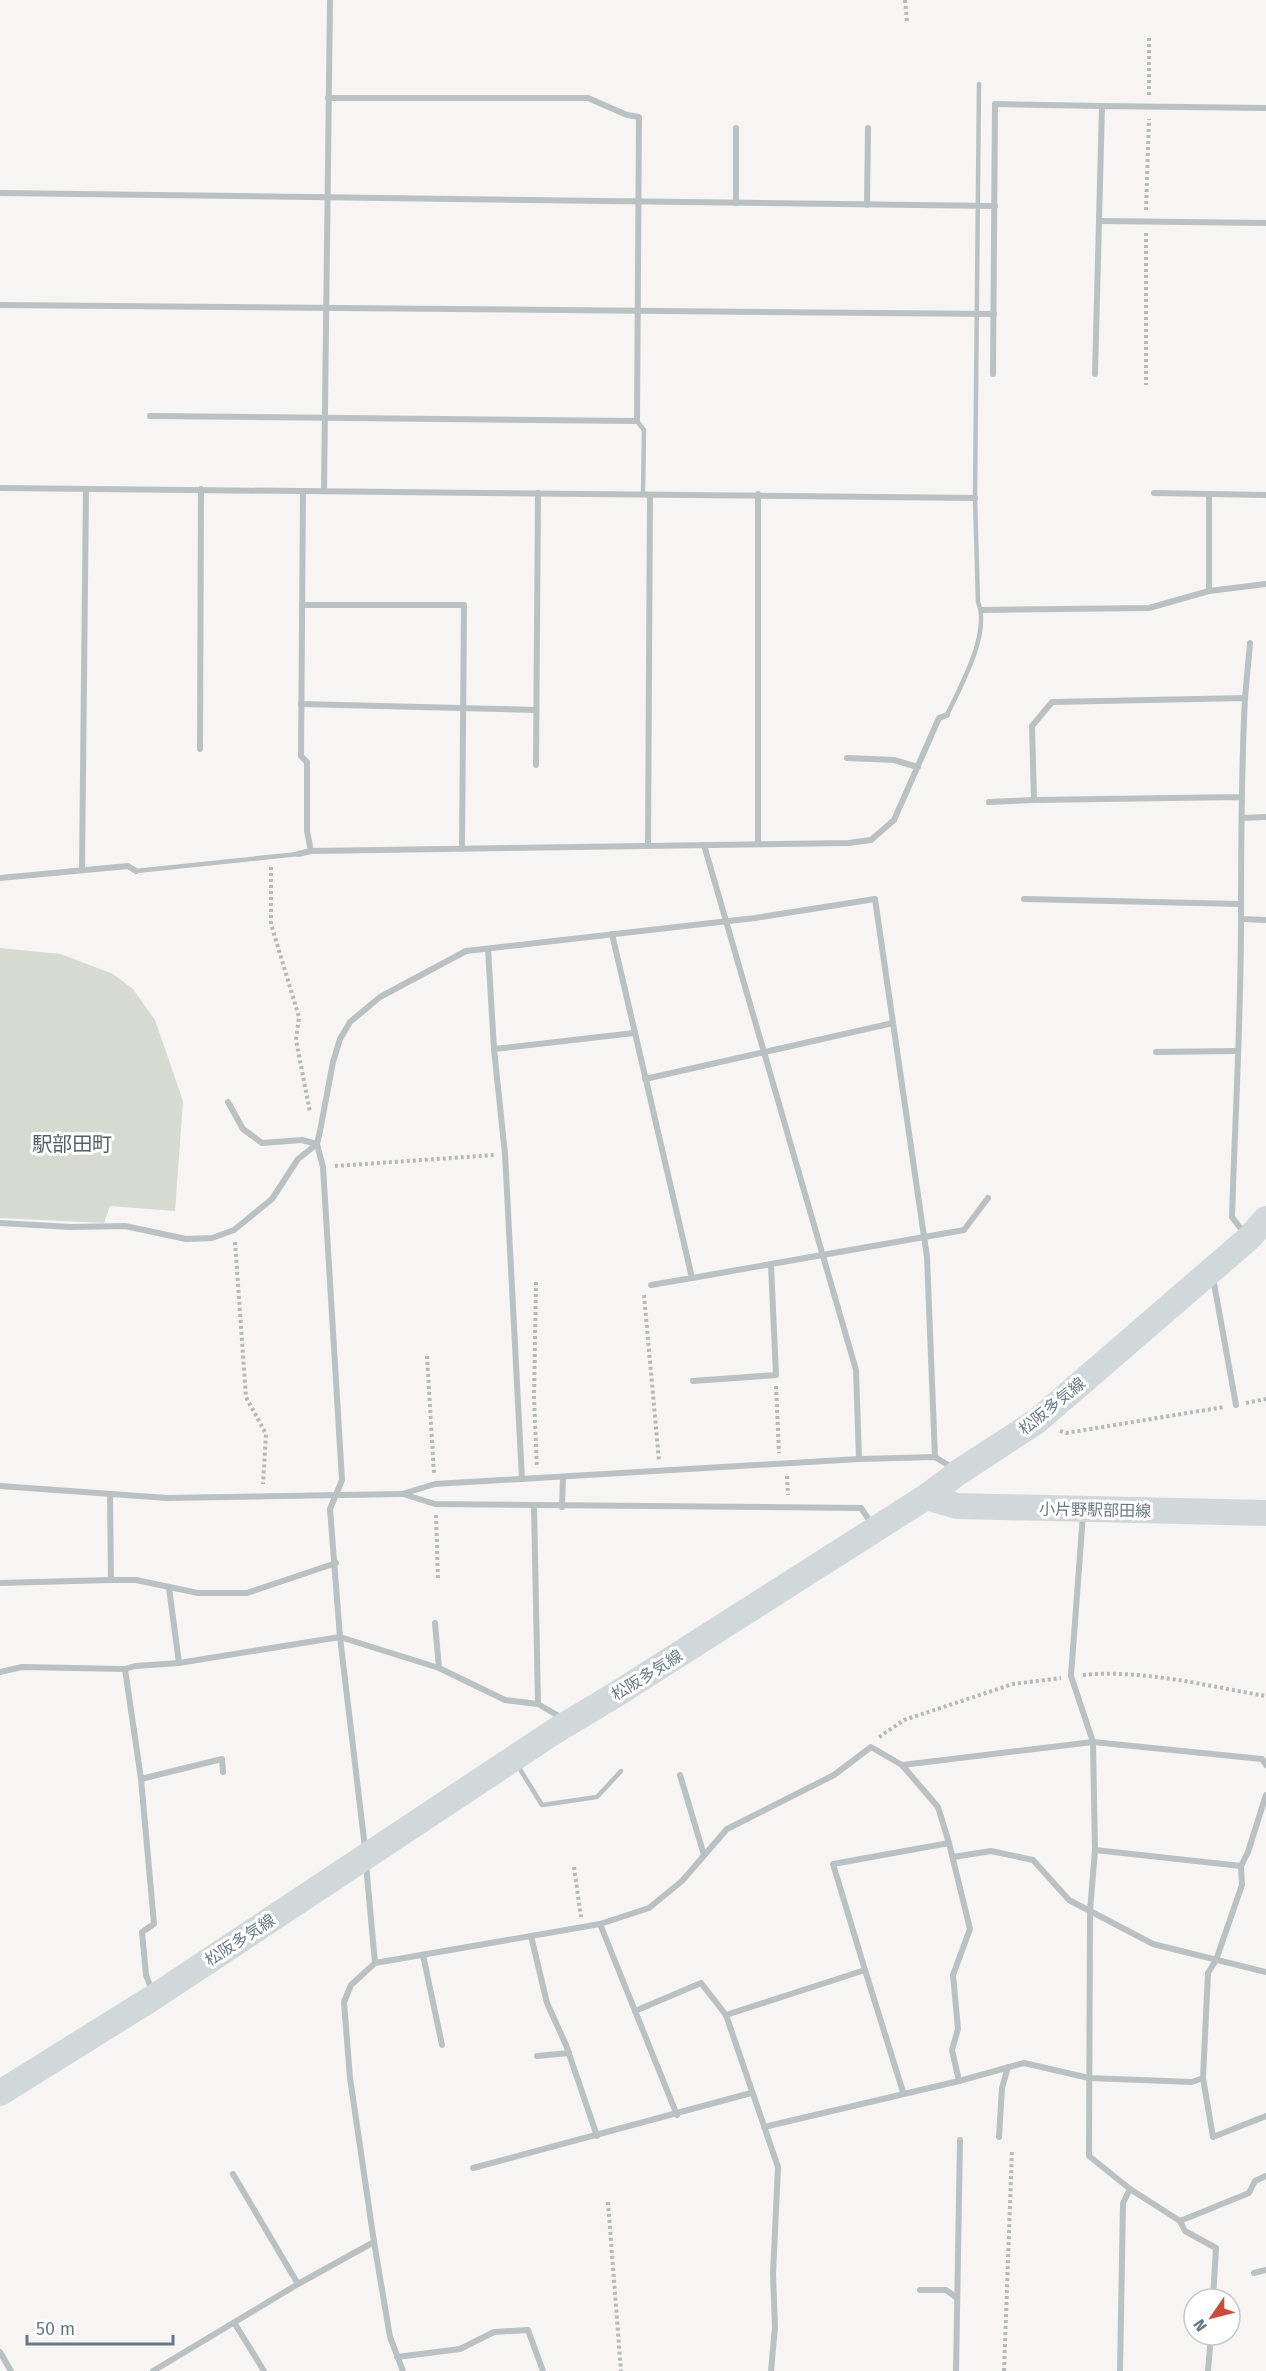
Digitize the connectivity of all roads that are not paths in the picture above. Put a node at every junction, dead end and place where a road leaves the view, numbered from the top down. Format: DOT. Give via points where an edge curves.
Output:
graph roads {
  1 [pos="330,0"];
  2 [pos="979,84"];
  3 [pos="328,98"];
  4 [pos="1102,106"];
  5 [pos="1266,108"];
  6 [pos="736,128"];
  7 [pos="868,128"];
  8 [pos="0,192"];
  9 [pos="327,198"];
  10 [pos="639,202"];
  11 [pos="736,203"];
  12 [pos="867,205"];
  13 [pos="978,206"];
  14 [pos="995,206"];
  15 [pos="1101,221"];
  16 [pos="1266,223"];
  17 [pos="0,305"];
  18 [pos="326,309"];
  19 [pos="638,312"];
  20 [pos="976,314"];
  21 [pos="994,314"];
  22 [pos="993,374"];
  23 [pos="1095,374"];
  24 [pos="150,416"];
  25 [pos="326,417"];
  26 [pos="637,421"];
  27 [pos="0,488"];
  28 [pos="86,489"];
  29 [pos="201,489"];
  30 [pos="303,491"];
  31 [pos="324,491"];
  32 [pos="538,493"];
  33 [pos="1154,493"];
  34 [pos="758,494"];
  35 [pos="1209,494"];
  36 [pos="646,495"];
  37 [pos="1266,495"];
  38 [pos="975,498"];
  39 [pos="1266,584"];
  40 [pos="1209,591"];
  41 [pos="302,605"];
  42 [pos="982,610"];
  43 [pos="1250,643"];
  44 [pos="1245,698"];
  45 [pos="301,704"];
  46 [pos="463,708"];
  47 [pos="536,710"];
  48 [pos="947,716"];
  49 [pos="200,749"];
  50 [pos="847,758"];
  51 [pos="536,765"];
  52 [pos="918,767"];
  53 [pos="1240,797"];
  54 [pos="1034,800"];
  55 [pos="989,802"];
  56 [pos="1266,817"];
  57 [pos="1242,818"];
  58 [pos="758,844"];
  59 [pos="704,845"];
  60 [pos="648,846"];
  61 [pos="462,849"];
  62 [pos="311,851"];
  63 [pos="298,854"];
  64 [pos="82,869"];
  65 [pos="136,871"];
  66 [pos="0,878"];
  67 [pos="1024,899"];
  68 [pos="1240,904"];
  69 [pos="1241,919"];
  70 [pos="726,920"];
  71 [pos="1266,920"];
  72 [pos="612,934"];
  73 [pos="488,950"];
  74 [pos="893,1023"];
  75 [pos="634,1033"];
  76 [pos="494,1049"];
  77 [pos="1236,1051"];
  78 [pos="765,1052"];
  79 [pos="1156,1052"];
  80 [pos="645,1078"];
  81 [pos="228,1102"];
  82 [pos="317,1144"];
  83 [pos="988,1198"];
  84 [pos="1266,1219"];
  85 [pos="0,1223"];
  86 [pos="925,1237"];
  87 [pos="1249,1238"];
  88 [pos="825,1255"];
  89 [pos="771,1265"];
  90 [pos="1212,1268"];
  91 [pos="692,1278"];
  92 [pos="651,1285"];
  93 [pos="693,1381"];
  94 [pos="1236,1405"];
  95 [pos="934,1457"];
  96 [pos="859,1459"];
  97 [pos="959,1472"];
  98 [pos="562,1477"];
  99 [pos="522,1479"];
  100 [pos="0,1486"];
  101 [pos="110,1494"];
  102 [pos="336,1494"];
  103 [pos="402,1494"];
  104 [pos="926,1497"];
  105 [pos="534,1506"];
  106 [pos="562,1506"];
  107 [pos="1083,1510"];
  108 [pos="1266,1513"];
  109 [pos="875,1529"];
  110 [pos="336,1563"];
  111 [pos="111,1580"];
  112 [pos="0,1583"];
  113 [pos="169,1588"];
  114 [pos="435,1623"];
  115 [pos="340,1637"];
  116 [pos="179,1663"];
  117 [pos="439,1668"];
  118 [pos="125,1669"];
  119 [pos="0,1672"];
  120 [pos="538,1704"];
  121 [pos="570,1722"];
  122 [pos="1093,1742"];
  123 [pos="513,1759"];
  124 [pos="902,1765"];
  125 [pos="1266,1765"];
  126 [pos="621,1771"];
  127 [pos="223,1772"];
  128 [pos="680,1775"];
  129 [pos="141,1779"];
  130 [pos="1266,1795"];
  131 [pos="949,1843"];
  132 [pos="1095,1850"];
  133 [pos="704,1856"];
  134 [pos="366,1857"];
  135 [pos="953,1857"];
  136 [pos="1241,1866"];
  137 [pos="1090,1911"];
  138 [pos="600,1924"];
  139 [pos="531,1936"];
  140 [pos="423,1955"];
  141 [pos="1216,1960"];
  142 [pos="375,1963"];
  143 [pos="865,1970"];
  144 [pos="1266,1972"];
  145 [pos="154,1997"];
  146 [pos="635,2010"];
  147 [pos="726,2015"];
  148 [pos="442,2045"];
  149 [pos="569,2053"];
  150 [pos="537,2056"];
  151 [pos="1008,2067"];
  152 [pos="1089,2078"];
  153 [pos="1203,2078"];
  154 [pos="959,2081"];
  155 [pos="903,2092"];
  156 [pos="0,2093"];
  157 [pos="751,2093"];
  158 [pos="677,2115"];
  159 [pos="1266,2116"];
  160 [pos="764,2127"];
  161 [pos="597,2136"];
  162 [pos="999,2137"];
  163 [pos="960,2140"];
  164 [pos="473,2168"];
  165 [pos="233,2174"];
  166 [pos="1266,2176"];
  167 [pos="1130,2189"];
  168 [pos="1180,2221"];
  169 [pos="374,2242"];
  170 [pos="1266,2270"];
  171 [pos="1254,2273"];
  172 [pos="298,2284"];
  173 [pos="1214,2287"];
  174 [pos="920,2290"];
  175 [pos="957,2298"];
  176 [pos="236,2324"];
  177 [pos="1209,2347"];
  178 [pos="0,2352"];
  179 [pos="397,2357"];
  180 [pos="11,2371"];
  181 [pos="153,2371"];
  182 [pos="264,2371"];
  183 [pos="403,2371"];
  184 [pos="543,2371"];
  185 [pos="771,2371"];
  186 [pos="956,2371"];
  187 [pos="1120,2371"];
  188 [pos="1208,2371"];
  1 -- 3 [label="street"];
  2 -- 13 [label="lane"];
  3 -- 9 [label="street"];
  3 -- 10 [label="street" via="588,98 627,116 639,117"];
  4 -- 5 [label="street"];
  4 -- 14 [label="street" via="995,104"];
  4 -- 15 [label="street"];
  6 -- 11 [label="street"];
  7 -- 12 [label="street"];
  8 -- 9 [label="street"];
  9 -- 10 [label="street"];
  9 -- 18 [label="street"];
  10 -- 11 [label="street"];
  10 -- 19 [label="street"];
  11 -- 12 [label="street"];
  12 -- 13 [label="street"];
  13 -- 14 [label="street"];
  13 -- 20 [label="lane"];
  14 -- 21 [label="street"];
  15 -- 16 [label="street"];
  15 -- 23 [label="street"];
  17 -- 18 [label="street"];
  18 -- 19 [label="street"];
  18 -- 25 [label="street"];
  19 -- 20 [label="street"];
  19 -- 26 [label="street"];
  20 -- 21 [label="street"];
  20 -- 38 [label="lane"];
  21 -- 22 [label="street"];
  24 -- 25 [label="street"];
  25 -- 26 [label="street"];
  25 -- 31 [label="street"];
  26 -- 36 [label="lane" via="644,430"];
  27 -- 28 [label="street"];
  28 -- 29 [label="street"];
  28 -- 64 [label="street"];
  29 -- 30 [label="street"];
  29 -- 49 [label="street"];
  30 -- 31 [label="street"];
  30 -- 41 [label="street"];
  31 -- 32 [label="street"];
  32 -- 36 [label="street"];
  32 -- 47 [label="street"];
  33 -- 35 [label="street"];
  34 -- 36 [label="street"];
  34 -- 38 [label="street"];
  34 -- 58 [label="street"];
  35 -- 37 [label="street"];
  35 -- 40 [label="street"];
  36 -- 60 [label="street"];
  38 -- 42 [label="lane" via="978,602"];
  39 -- 40 [label="street"];
  40 -- 42 [label="street" via="1149,608"];
  41 -- 45 [label="street"];
  41 -- 46 [label="street" via="464,605"];
  42 -- 48 [label="lane" via="976,650"];
  43 -- 44 [label="street"];
  44 -- 53 [label="street"];
  44 -- 54 [label="street" via="1052,702 1032,726"];
  45 -- 46 [label="street"];
  45 -- 62 [label="street" via="301,756 307,762 307,831"];
  46 -- 47 [label="street"];
  46 -- 61 [label="street"];
  47 -- 51 [label="street"];
  48 -- 52 [label="street" via="939,718"];
  50 -- 52 [label="street" via="894,760"];
  52 -- 58 [label="street" via="894,820 871,840"];
  53 -- 54 [label="street"];
  53 -- 57 [label="street"];
  54 -- 55 [label="street"];
  56 -- 57 [label="street"];
  57 -- 68 [label="street"];
  58 -- 59 [label="street"];
  59 -- 60 [label="street"];
  59 -- 70 [label="street"];
  60 -- 61 [label="street"];
  61 -- 62 [label="street"];
  62 -- 63 [label="street"];
  63 -- 65 [label="lane"];
  64 -- 65 [label="street" via="128,866"];
  64 -- 66 [label="street"];
  67 -- 68 [label="street"];
  68 -- 69 [label="street"];
  69 -- 71 [label="street"];
  69 -- 77 [label="street"];
  70 -- 72 [label="street"];
  70 -- 74 [label="street" via="875,899"];
  70 -- 78 [label="street"];
  72 -- 73 [label="street"];
  72 -- 75 [label="street"];
  73 -- 76 [label="street"];
  73 -- 82 [label="street" via="466,951 424,972 422,977 380,997 350,1022 333,1062"];
  74 -- 78 [label="street"];
  74 -- 86 [label="street"];
  75 -- 76 [label="street"];
  75 -- 80 [label="street"];
  76 -- 99 [label="street" via="505,1154"];
  77 -- 79 [label="street"];
  77 -- 87 [label="street" via="1232,1217"];
  78 -- 80 [label="street"];
  78 -- 88 [label="street"];
  80 -- 91 [label="street"];
  81 -- 82 [label="street" via="243,1129 262,1143 302,1140"];
  82 -- 85 [label="street" via="298,1159 272,1199 234,1230 212,1238 194,1239 125,1226"];
  82 -- 102 [label="street" via="323,1167 342,1480"];
  83 -- 86 [label="street" via="964,1230"];
  84 -- 87 [label="main road, 松阪多気線"];
  86 -- 88 [label="street"];
  86 -- 95 [label="street"];
  87 -- 90 [label="main road, 松阪多気線"];
  88 -- 89 [label="street"];
  88 -- 96 [label="street" via="856,1370"];
  89 -- 91 [label="street"];
  89 -- 93 [label="street" via="776,1375"];
  90 -- 94 [label="street"];
  90 -- 97 [label="main road, 松阪多気線" via="1037,1422"];
  91 -- 92 [label="street"];
  95 -- 96 [label="street"];
  95 -- 97 [label="street"];
  96 -- 98 [label="street"];
  97 -- 104 [label="main road, 松阪多気線"];
  98 -- 99 [label="street"];
  98 -- 106 [label="street"];
  99 -- 103 [label="street" via="435,1484"];
  100 -- 101 [label="street"];
  101 -- 102 [label="street" via="167,1498"];
  101 -- 111 [label="street"];
  102 -- 103 [label="street"];
  102 -- 110 [label="street" via="330,1509"];
  103 -- 105 [label="street" via="435,1504"];
  104 -- 107 [label="main road, 小片野駅部田線" via="957,1506"];
  104 -- 109 [label="main road, 松阪多気線"];
  105 -- 106 [label="street"];
  105 -- 120 [label="street"];
  106 -- 109 [label="street" via="861,1508"];
  107 -- 108 [label="main road, 小片野駅部田線"];
  107 -- 122 [label="street" via="1071,1676"];
  109 -- 121 [label="main road, 松阪多気線"];
  110 -- 113 [label="street" via="247,1593 198,1593"];
  110 -- 115 [label="street"];
  111 -- 112 [label="street"];
  111 -- 113 [label="street"];
  113 -- 116 [label="street"];
  114 -- 117 [label="street"];
  115 -- 116 [label="street"];
  115 -- 117 [label="street"];
  115 -- 134 [label="street"];
  116 -- 118 [label="street"];
  117 -- 120 [label="street" via="505,1700"];
  118 -- 119 [label="street" via="22,1667"];
  118 -- 129 [label="street"];
  120 -- 121 [label="street"];
  121 -- 123 [label="main road, 松阪多気線"];
  122 -- 124 [label="street"];
  122 -- 125 [label="street" via="1262,1759"];
  122 -- 132 [label="street"];
  123 -- 126 [label="lane" via="542,1805 597,1797"];
  123 -- 134 [label="main road, 松阪多気線"];
  124 -- 131 [label="street" via="938,1807"];
  124 -- 133 [label="street" via="871,1747 834,1775 727,1829"];
  127 -- 129 [label="street" via="222,1759"];
  128 -- 133 [label="street"];
  129 -- 145 [label="street" via="154,1924 142,1932 146,1975"];
  130 -- 136 [label="street"];
  131 -- 135 [label="street"];
  131 -- 143 [label="street" via="833,1864"];
  132 -- 136 [label="street"];
  132 -- 137 [label="street"];
  133 -- 138 [label="street" via="650,1908"];
  134 -- 142 [label="street"];
  134 -- 145 [label="main road, 松阪多気線"];
  135 -- 137 [label="street" via="991,1851 1033,1860 1069,1900"];
  135 -- 154 [label="street" via="970,1929 953,1975 958,2030 952,2050"];
  136 -- 141 [label="street" via="1242,1885"];
  137 -- 141 [label="street" via="1153,1944"];
  137 -- 152 [label="street"];
  138 -- 139 [label="street"];
  138 -- 146 [label="street"];
  139 -- 140 [label="street"];
  139 -- 149 [label="street" via="547,2002"];
  140 -- 142 [label="street"];
  140 -- 148 [label="street"];
  141 -- 144 [label="street"];
  141 -- 153 [label="street" via="1208,1973"];
  142 -- 169 [label="street" via="351,1984 344,2002 350,2078"];
  143 -- 147 [label="street"];
  143 -- 155 [label="street"];
  145 -- 156 [label="main road, 松阪多気線"];
  146 -- 147 [label="street" via="700,1983"];
  146 -- 158 [label="street"];
  147 -- 157 [label="street"];
  149 -- 150 [label="street"];
  149 -- 161 [label="street"];
  151 -- 152 [label="street" via="1024,2062"];
  151 -- 154 [label="street"];
  151 -- 162 [label="street" via="1002,2088"];
  152 -- 153 [label="street" via="1192,2082"];
  152 -- 167 [label="street" via="1089,2156"];
  153 -- 159 [label="street" via="1214,2136"];
  154 -- 155 [label="street"];
  155 -- 160 [label="street"];
  157 -- 158 [label="street"];
  157 -- 160 [label="street"];
  158 -- 161 [label="street"];
  160 -- 185 [label="street" via="778,2167 773,2274 776,2326"];
  161 -- 164 [label="street"];
  163 -- 175 [label="street"];
  165 -- 172 [label="street"];
  166 -- 168 [label="street" via="1255,2181 1249,2193"];
  167 -- 168 [label="street"];
  167 -- 187 [label="street" via="1124,2202"];
  168 -- 173 [label="street" via="1185,2232 1216,2248"];
  169 -- 172 [label="street"];
  169 -- 179 [label="street"];
  170 -- 171 [label="street"];
  172 -- 176 [label="street"];
  174 -- 175 [label="street" via="946,2290"];
  175 -- 186 [label="street"];
  176 -- 181 [label="street"];
  176 -- 182 [label="street"];
  177 -- 188 [label="street"];
  178 -- 180 [label="street"];
  179 -- 183 [label="street"];
  179 -- 184 [label="street" via="460,2349 494,2332 528,2330"];
}
